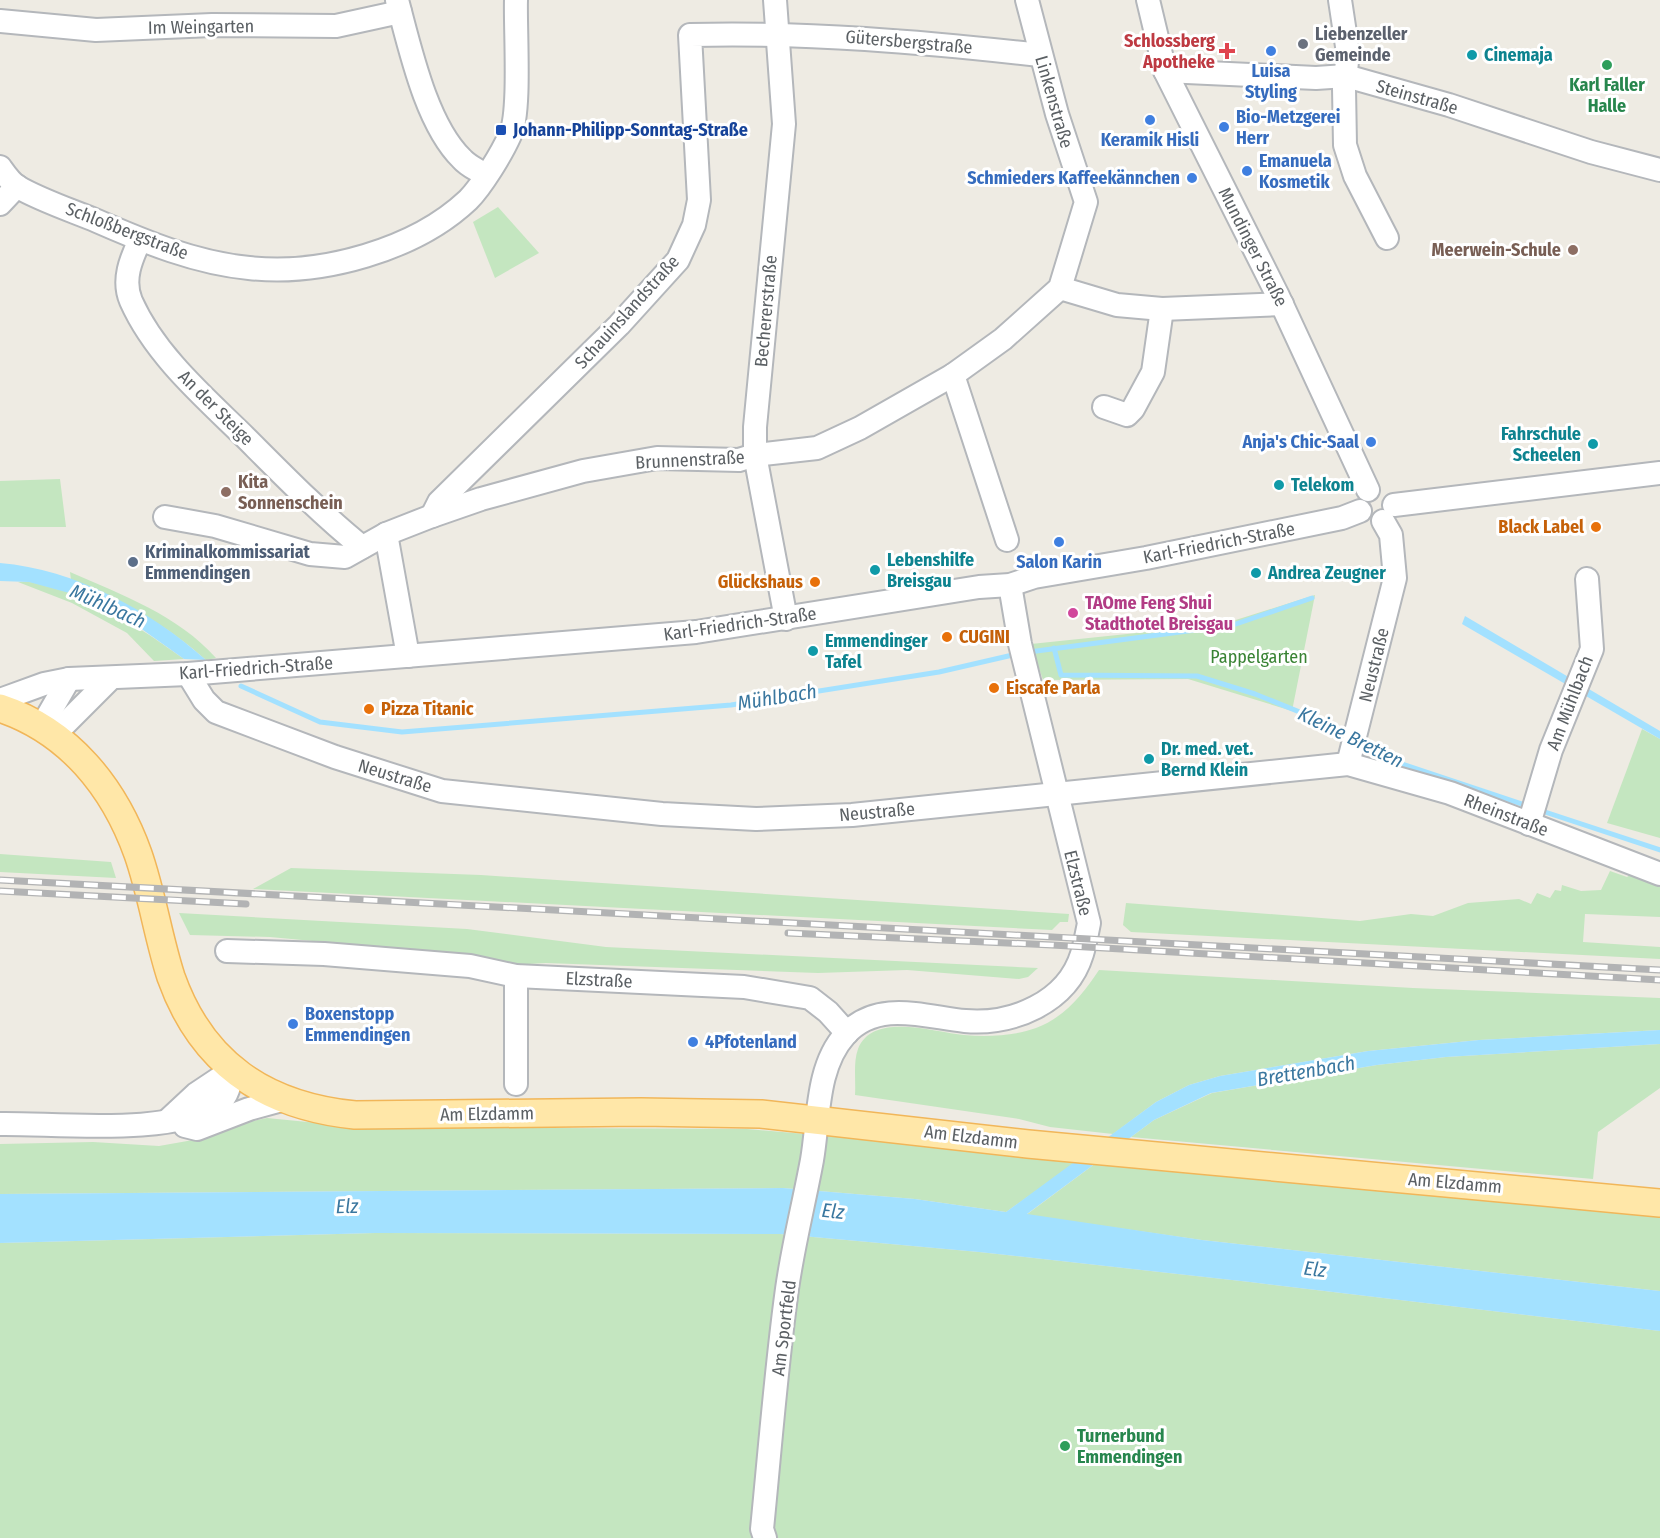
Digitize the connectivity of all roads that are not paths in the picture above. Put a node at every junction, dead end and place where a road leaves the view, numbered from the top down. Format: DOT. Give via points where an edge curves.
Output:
graph roads {
  1 [pos="516,0"];
  2 [pos="775,0"];
  3 [pos="1027,0"];
  4 [pos="1148,0"];
  5 [pos="1340,0"];
  6 [pos="399,6"];
  7 [pos="0,21"];
  8 [pos="779,33"];
  9 [pos="1040,55"];
  10 [pos="1166,71"];
  11 [pos="1346,76"];
  12 [pos="0,167"];
  13 [pos="1660,170"];
  14 [pos="485,175"];
  15 [pos="17,186"];
  16 [pos="0,204"];
  17 [pos="1387,238"];
  18 [pos="141,240"];
  19 [pos="1060,288"];
  20 [pos="1282,304"];
  21 [pos="1162,309"];
  22 [pos="953,375"];
  23 [pos="1104,407"];
  24 [pos="755,455"];
  25 [pos="1660,472"];
  26 [pos="1368,490"];
  27 [pos="1360,511"];
  28 [pos="1389,513"];
  29 [pos="432,516"];
  30 [pos="165,517"];
  31 [pos="386,534"];
  32 [pos="1007,540"];
  33 [pos="362,547"];
  34 [pos="1587,579"];
  35 [pos="1010,585"];
  36 [pos="786,620"];
  37 [pos="408,656"];
  38 [pos="188,674"];
  39 [pos="111,678"];
  40 [pos="69,679"];
  41 [pos="0,700"];
  42 [pos="0,708"];
  43 [pos="53,736"];
  44 [pos="1349,761"];
  45 [pos="1056,796"];
  46 [pos="1533,813"];
  47 [pos="1660,874"];
  48 [pos="227,951"];
  49 [pos="516,976"];
  50 [pos="847,1033"];
  51 [pos="232,1070"];
  52 [pos="516,1084"];
  53 [pos="282,1100"];
  54 [pos="818,1119"];
  55 [pos="165,1122"];
  56 [pos="0,1124"];
  57 [pos="1660,1203"];
  58 [pos="765,1538"];
  1 -- 14 [label="street, Schloßbergstraße" via="512,133"];
  2 -- 8 [label="street, Bechererstraße"];
  3 -- 9 [label="street, Linkenstraße"];
  4 -- 10 [label="street, Mundinger Straße"];
  5 -- 11 [label="street" via="1348,53"];
  6 -- 7 [label="street, Im Weingarten" via="336,26 212,25 96,30"];
  6 -- 14 [label="street" via="442,135 463,160"];
  8 -- 9 [label="street, Gütersbergstraße" via="905,40"];
  8 -- 24 [label="street, Bechererstraße" via="784,124"];
  8 -- 29 [label="street, Schauinslandstraße" via="690,35 699,200 694,225 678,260 610,334 439,502"];
  9 -- 19 [label="street, Linkenstraße" via="1086,202"];
  10 -- 11 [label="street, Steinstraße"];
  10 -- 20 [label="street, Mundinger Straße"];
  11 -- 13 [label="street, Steinstraße"];
  11 -- 17 [label="street" via="1348,161"];
  12 -- 15 [label="street, Schloßbergstraße"];
  14 -- 18 [label="street, Schloßbergstraße" via="470,198 427,228 361,258 322,266 249,268 193,257"];
  15 -- 16 [label="street"];
  15 -- 18 [label="street, Schloßbergstraße"];
  18 -- 33 [label="street, An der Steige" via="130,261 131,300 165,356 312,504"];
  19 -- 21 [label="street" via="1117,305"];
  19 -- 22 [label="street, Brunnenstraße" via="1003,339"];
  20 -- 21 [label="street"];
  20 -- 26 [label="street, Mundinger Straße"];
  21 -- 23 [label="street" via="1156,360 1148,384 1127,415"];
  22 -- 24 [label="street, Brunnenstraße" via="817,448"];
  22 -- 32 [label="street"];
  24 -- 29 [label="street, Brunnenstraße" via="739,460 657,458 583,471"];
  24 -- 36 [label="street, Bechererstraße"];
  25 -- 28 [label="street"];
  26 -- 27 [label="street" via="1360,499"];
  26 -- 28 [label="street" via="1380,488 1390,494"];
  27 -- 28 [label="street" via="1368,520"];
  27 -- 35 [label="street, Karl-Friedrich-Straße" via="1342,518 1034,577"];
  28 -- 44 [label="street, Neustraße" via="1395,578"];
  29 -- 31 [label="street, Brunnenstraße"];
  30 -- 33 [label="street, Brunnenstraße" via="214,526 310,554 345,557"];
  31 -- 33 [label="street, Brunnenstraße"];
  31 -- 37 [label="street"];
  34 -- 46 [label="street, Am Mühlbach" via="1592,648 1551,750"];
  35 -- 36 [label="street, Karl-Friedrich-Straße"];
  35 -- 45 [label="street, Elzstraße"];
  36 -- 37 [label="street, Karl-Friedrich-Straße" via="696,632"];
  37 -- 38 [label="street, Karl-Friedrich-Straße"];
  38 -- 39 [label="street, Karl-Friedrich-Straße"];
  38 -- 45 [label="street, Neustraße" via="216,712 334,757 442,791 662,814 756,819 852,815"];
  39 -- 40 [label="street, Karl-Friedrich-Straße"];
  39 -- 43 [label="street"];
  40 -- 41 [label="street, Karl-Friedrich-Straße"];
  40 -- 43 [label="street" via="47,717"];
  42 -- 43 [label="main road" via="21,715"];
  43 -- 51 [label="main road, Am Elzdamm" via="98,776 116,803 139,856 171,976 184,1008 213,1051"];
  44 -- 45 [label="street, Neustraße"];
  44 -- 46 [label="street, Rheinstraße" via="1449,793"];
  45 -- 50 [label="street, Elzstraße" via="1089,923 1082,956 1050,999 1013,1018 966,1021 916,1012 876,1015"];
  46 -- 47 [label="street, Rheinstraße"];
  48 -- 49 [label="street, Elzstraße" via="470,966"];
  49 -- 50 [label="street, Elzstraße" via="744,987 810,998"];
  49 -- 52 [label="street"];
  50 -- 54 [label="street, Elzstraße" via="834,1049 823,1083"];
  51 -- 53 [label="main road, Am Elzdamm"];
  51 -- 55 [label="street" via="196,1094"];
  53 -- 54 [label="main road, Am Elzdamm" via="355,1115 641,1112"];
  53 -- 55 [label="street" via="197,1129"];
  54 -- 57 [label="main road, Am Elzdamm" via="1129,1154"];
  54 -- 58 [label="street, Am Sportfeld" via="788,1282 762,1528"];
  55 -- 56 [label="street"];
}
